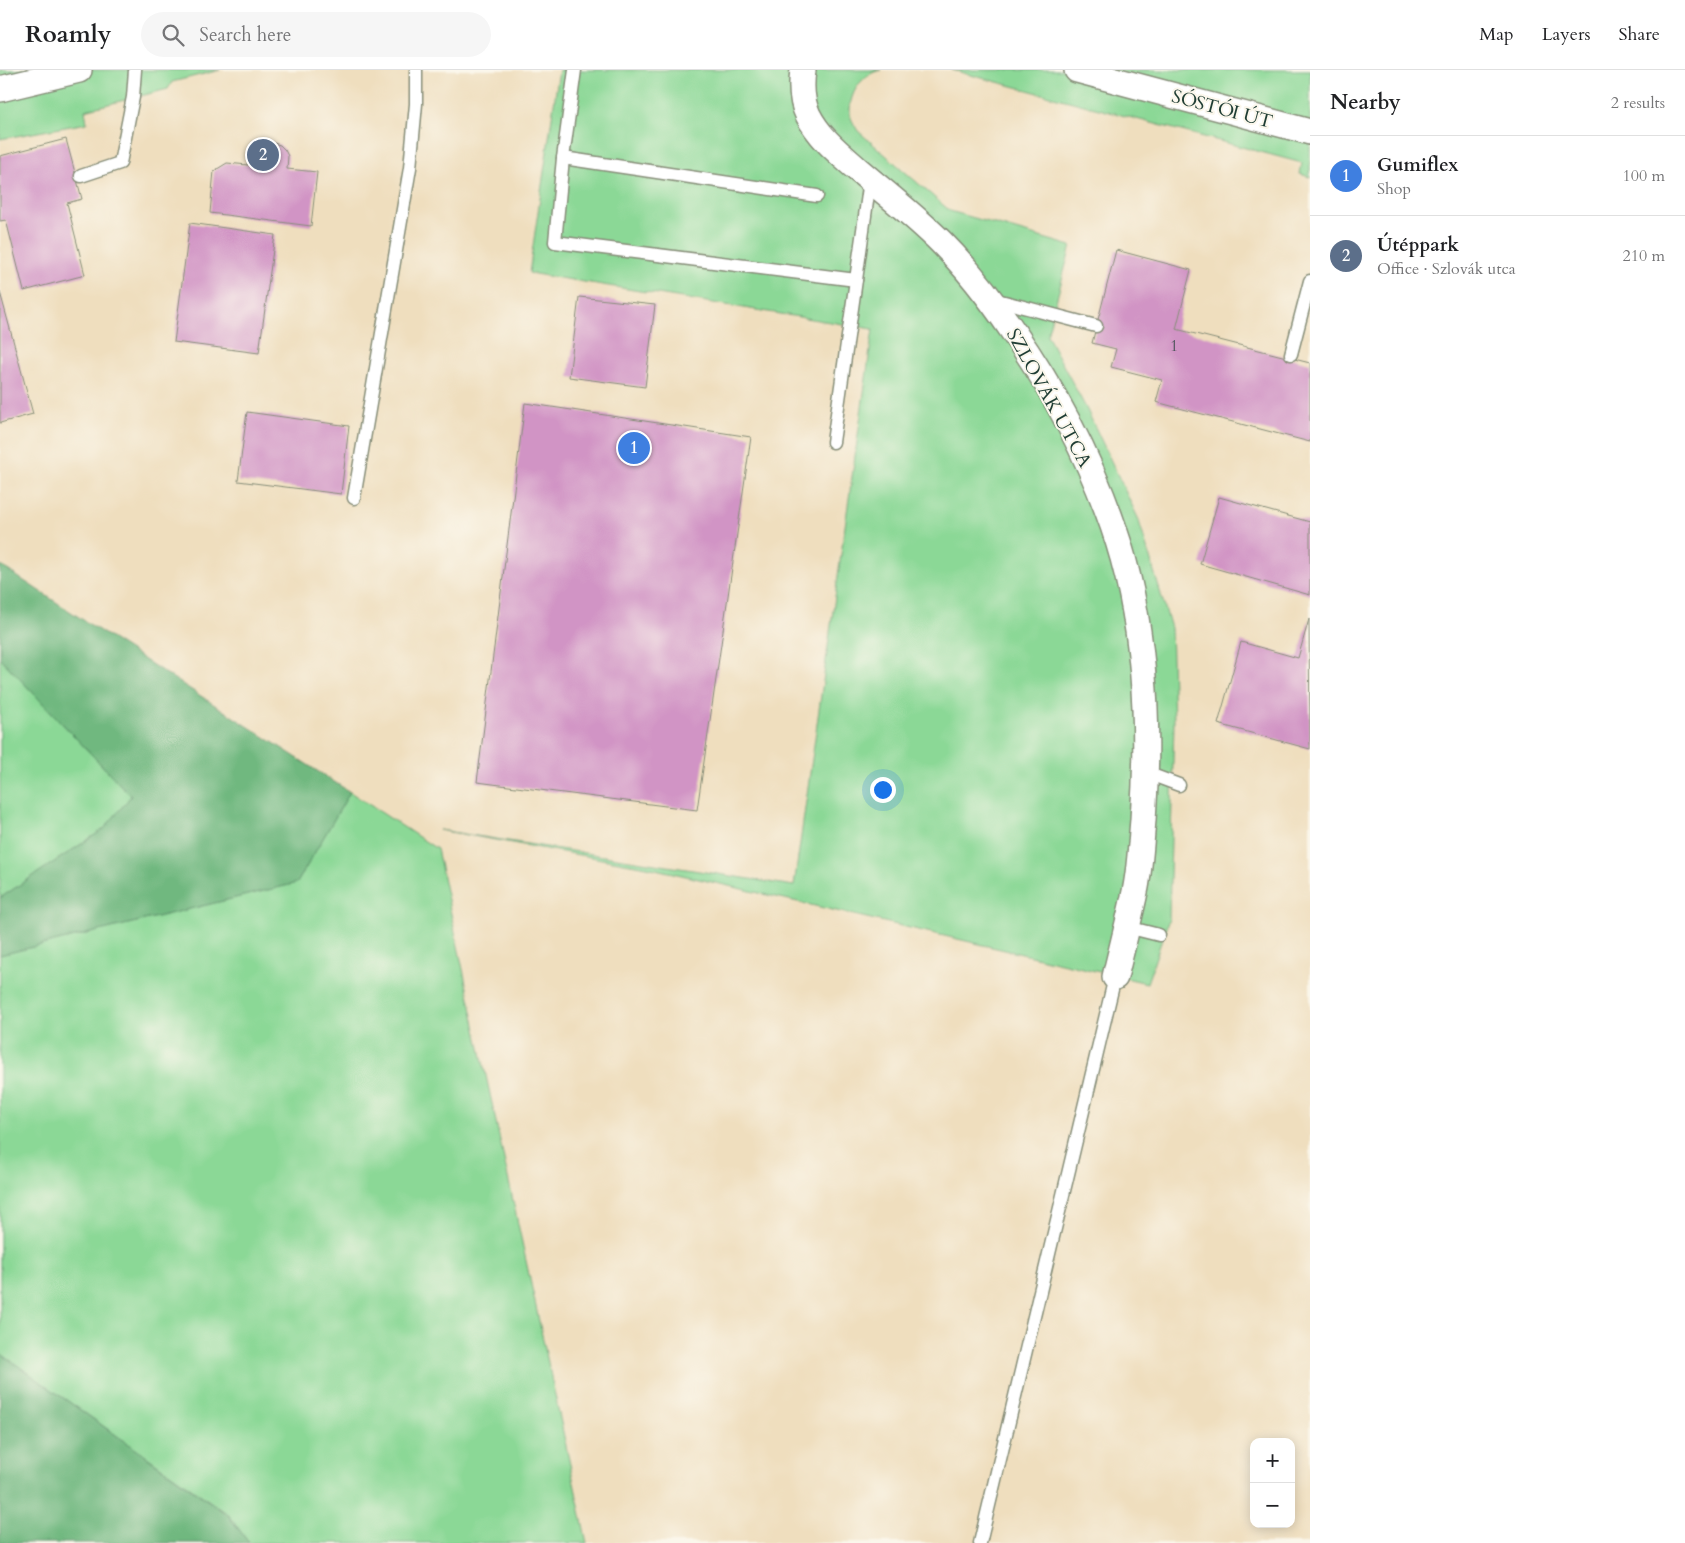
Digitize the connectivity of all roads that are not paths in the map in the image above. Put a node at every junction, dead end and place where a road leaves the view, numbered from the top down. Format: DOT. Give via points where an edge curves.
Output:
graph roads {
  1 [pos="79,70"];
  2 [pos="135,70"];
  3 [pos="416,70"];
  4 [pos="575,70"];
  5 [pos="803,70"];
  6 [pos="1077,70"];
  7 [pos="0,89"];
  8 [pos="1310,132"];
  9 [pos="563,158"];
  10 [pos="81,176"];
  11 [pos="870,180"];
  12 [pos="816,196"];
  13 [pos="856,280"];
  14 [pos="1310,281"];
  15 [pos="988,297"];
  16 [pos="1096,326"];
  17 [pos="1291,354"];
  18 [pos="833,442"];
  19 [pos="354,498"];
  20 [pos="1147,773"];
  21 [pos="1179,785"];
  22 [pos="1127,927"];
  23 [pos="1159,935"];
  24 [pos="1115,977"];
  25 [pos="980,1543"];
  1 -- 7 [label="street"];
  2 -- 10 [label="lane" via="120,162"];
  3 -- 19 [label="lane" via="410,168"];
  4 -- 9 [label="lane"];
  5 -- 11 [label="street, SZLOVÁK UTCA" via="803,98 809,118 834,149"];
  6 -- 8 [label="street, SÓSTÓI ÚT"];
  9 -- 12 [label="lane"];
  9 -- 13 [label="lane" via="555,242"];
  11 -- 13 [label="lane"];
  11 -- 15 [label="street, SZLOVÁK UTCA" via="940,242"];
  13 -- 18 [label="lane"];
  14 -- 17 [label="lane"];
  15 -- 16 [label="lane"];
  15 -- 20 [label="street, SZLOVÁK UTCA" via="1030,357 1075,436 1113,526 1134,606 1144,701"];
  20 -- 21 [label="lane"];
  20 -- 22 [label="street, SZLOVÁK UTCA" via="1136,885"];
  22 -- 23 [label="lane"];
  22 -- 24 [label="street, SZLOVÁK UTCA"];
  24 -- 25 [label="lane"];
}
